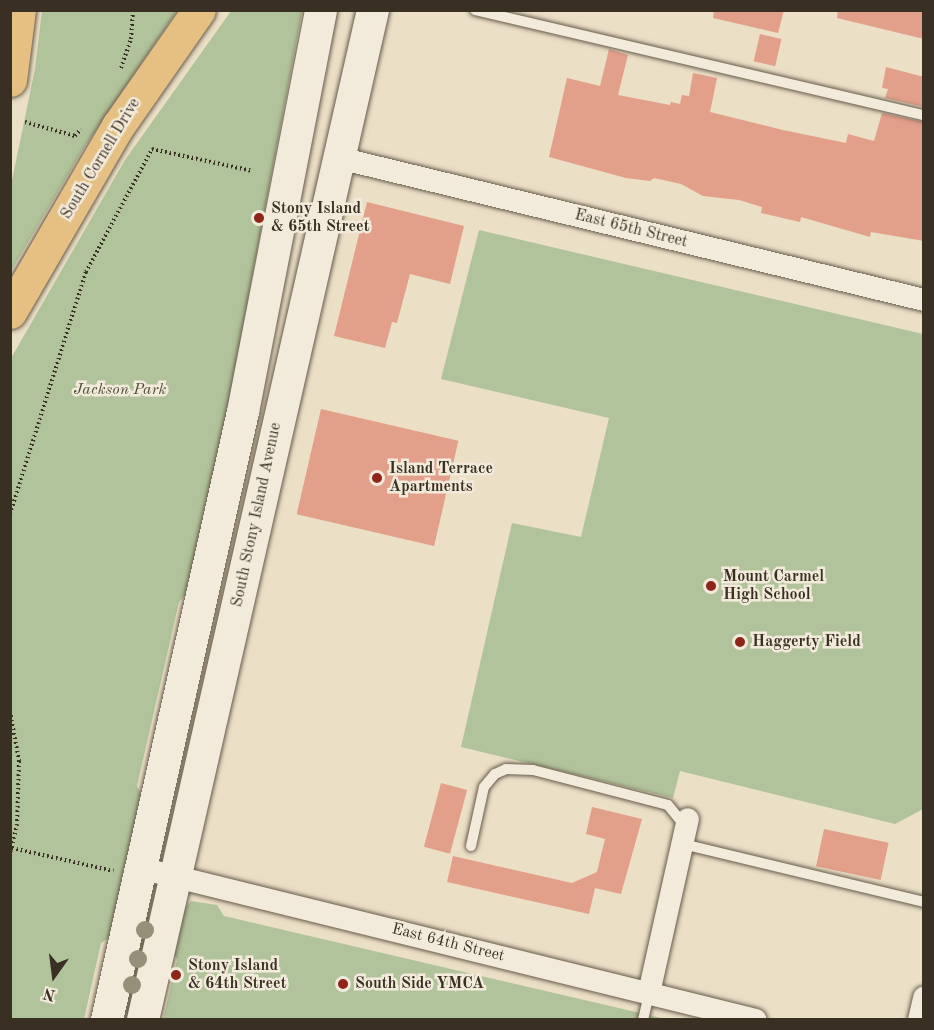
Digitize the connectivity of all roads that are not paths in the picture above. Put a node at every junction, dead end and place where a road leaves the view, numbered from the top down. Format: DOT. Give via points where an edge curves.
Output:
graph roads {
  1 [pos="19,10"];
  2 [pos="199,10"];
  3 [pos="321,10"];
  4 [pos="373,10"];
  5 [pos="475,10"];
  6 [pos="10,80"];
  7 [pos="924,115"];
  8 [pos="339,158"];
  9 [pos="924,300"];
  10 [pos="10,312"];
  11 [pos="686,830"];
  12 [pos="471,846"];
  13 [pos="127,870"];
  14 [pos="176,876"];
  15 [pos="924,902"];
  16 [pos="650,993"];
  17 [pos="924,998"];
  18 [pos="107,1020"];
  19 [pos="143,1020"];
  20 [pos="643,1020"];
  21 [pos="756,1020"];
  22 [pos="919,1020"];
  1 -- 6 [label="highway"];
  2 -- 10 [label="highway, South Cornell Drive" via="118,126"];
  3 -- 13 [label="main road" via="243,412"];
  4 -- 8 [label="main road, South Stony Island Avenue"];
  5 -- 7 [label="lane"];
  8 -- 9 [label="street, East 65th Street"];
  8 -- 14 [label="main road, South Stony Island Avenue"];
  11 -- 12 [label="lane" via="668,805 533,770 506,769 495,774 484,787"];
  11 -- 15 [label="lane"];
  11 -- 16 [label="street"];
  13 -- 14 [label="street, East 64th Street"];
  13 -- 18 [label="main road"];
  14 -- 16 [label="street, East 64th Street"];
  14 -- 19 [label="main road, South Stony Island Avenue"];
  16 -- 20 [label="lane"];
  16 -- 21 [label="street, East 64th Street"];
  17 -- 22 [label="street"];
}
